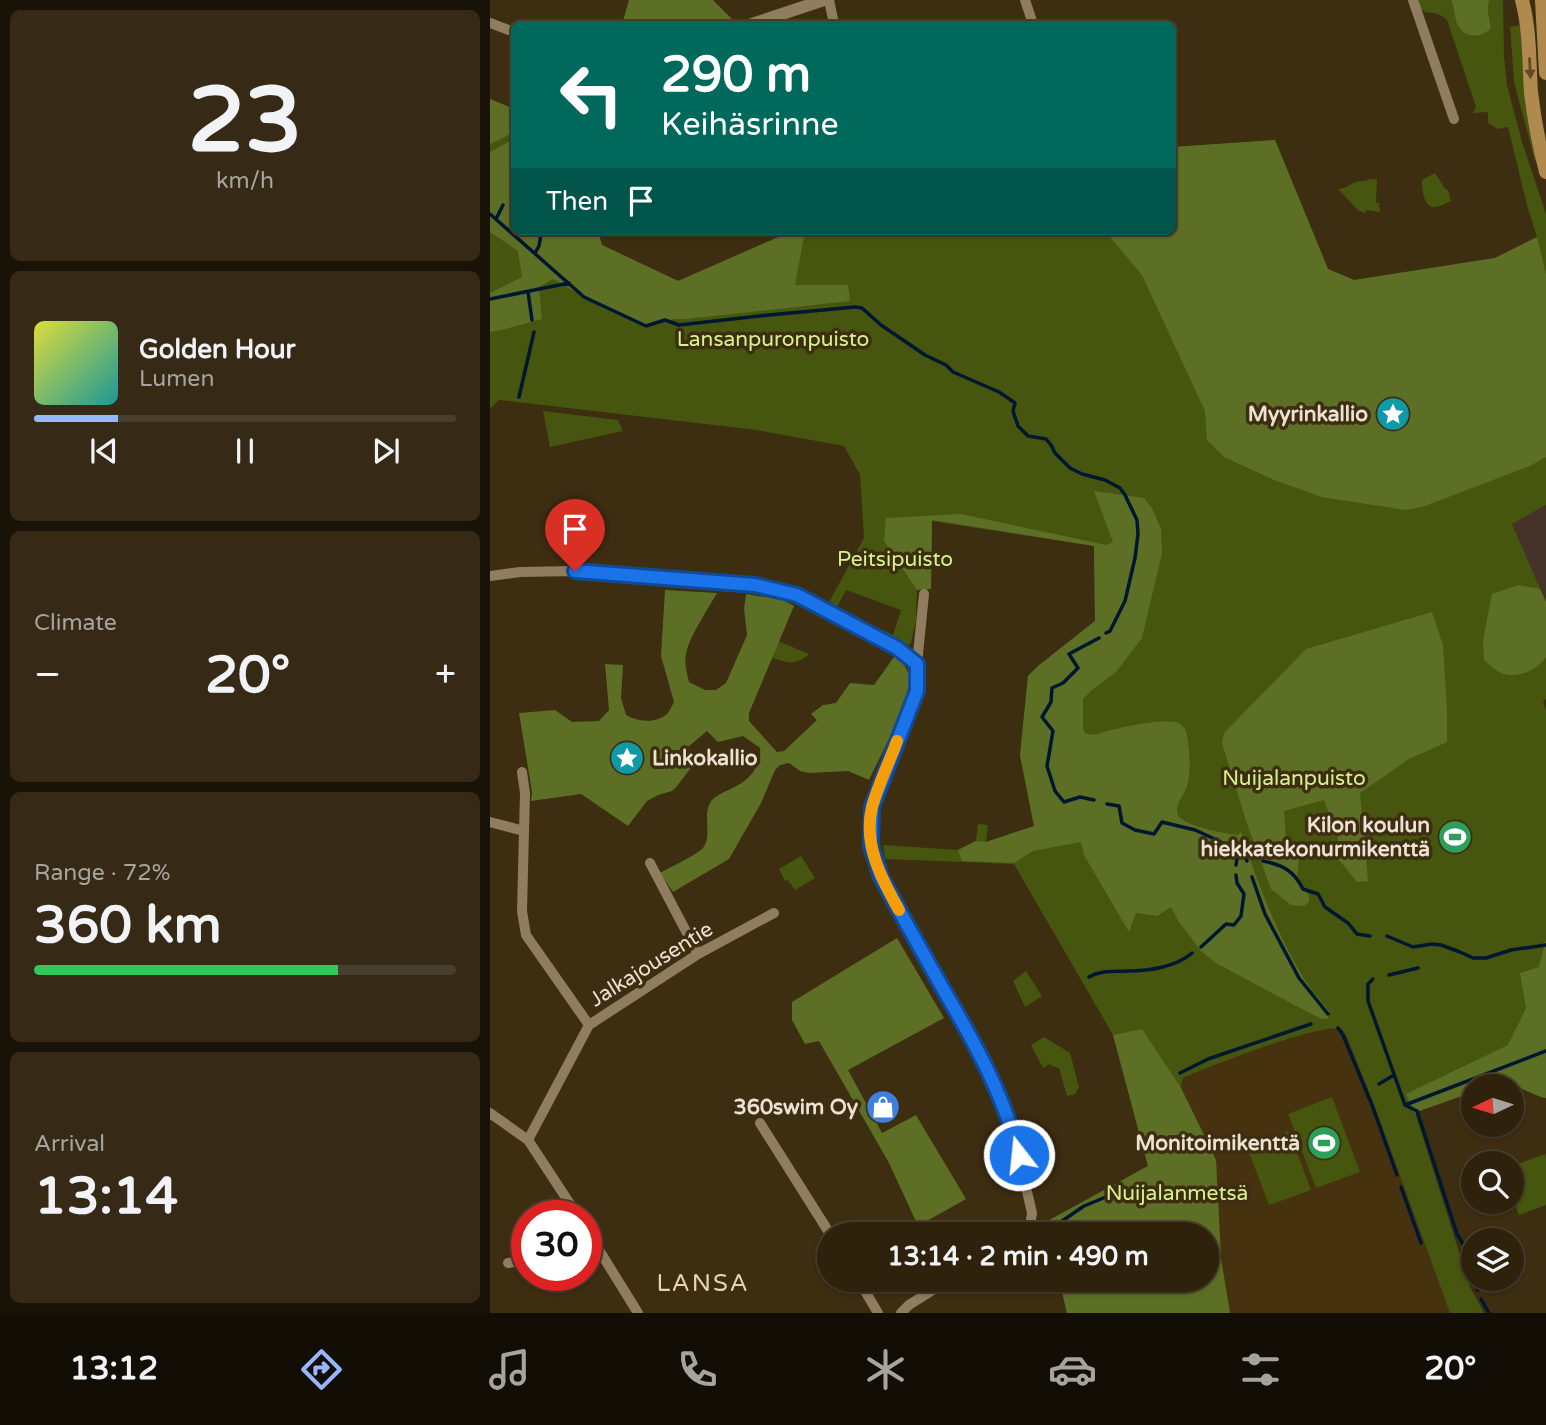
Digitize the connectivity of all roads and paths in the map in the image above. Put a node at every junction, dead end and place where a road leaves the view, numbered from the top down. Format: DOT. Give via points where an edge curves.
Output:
graph roads {
  1 [pos="824,0"];
  2 [pos="830,0"];
  3 [pos="1025,0"];
  4 [pos="1413,0"];
  5 [pos="1522,0"];
  6 [pos="1542,0"];
  7 [pos="761,21"];
  8 [pos="834,21"];
  9 [pos="1032,21"];
  10 [pos="490,23"];
  11 [pos="511,31"];
  12 [pos="1546,73"];
  13 [pos="1454,119"];
  14 [pos="1546,172"];
  15 [pos="490,576"];
  16 [pos="924,594"];
  17 [pos="917,664"];
  18 [pos="522,772"];
  19 [pos="490,822"];
  20 [pos="524,831"];
  21 [pos="650,863"];
  22 [pos="774,914"];
  23 [pos="698,954"];
  24 [pos="589,1025"];
  25 [pos="490,1113"];
  26 [pos="760,1123"];
  27 [pos="528,1140"];
  28 [pos="567,1200"];
  29 [pos="822,1222"];
  30 [pos="1031,1222"];
  31 [pos="602,1254"];
  32 [pos="508,1263"];
  33 [pos="511,1263"];
  34 [pos="866,1292"];
  35 [pos="930,1292"];
  36 [pos="638,1313"];
  37 [pos="878,1313"];
  38 [pos="901,1313"];
  1 -- 7 [label="street"];
  2 -- 8 [label="street"];
  3 -- 9 [label="street"];
  4 -- 13 [label="street"];
  5 -- 14 [label="main road, one-way" via="1537,139"];
  6 -- 12 [label="main road"];
  10 -- 11 [label="street"];
  15 -- 17 [label="street" via="575,571 783,590 897,648"];
  16 -- 17 [label="street"];
  17 -- 30 [label="street" via="917,691 872,807 871,846 881,877 978,1049 1004,1108 1014,1135"];
  18 -- 20 [label="street"];
  19 -- 20 [label="street"];
  20 -- 24 [label="street" via="522,911 526,935"];
  21 -- 23 [label="street"];
  22 -- 23 [label="street, Jalkajousentie"];
  23 -- 24 [label="street, Jalkajousentie"];
  24 -- 27 [label="street, Jalkajousentie"];
  25 -- 27 [label="street"];
  26 -- 29 [label="street"];
  27 -- 28 [label="street"];
  31 -- 36 [label="street"];
  32 -- 33 [label="street"];
  34 -- 37 [label="street"];
  35 -- 38 [label="street"];
}
